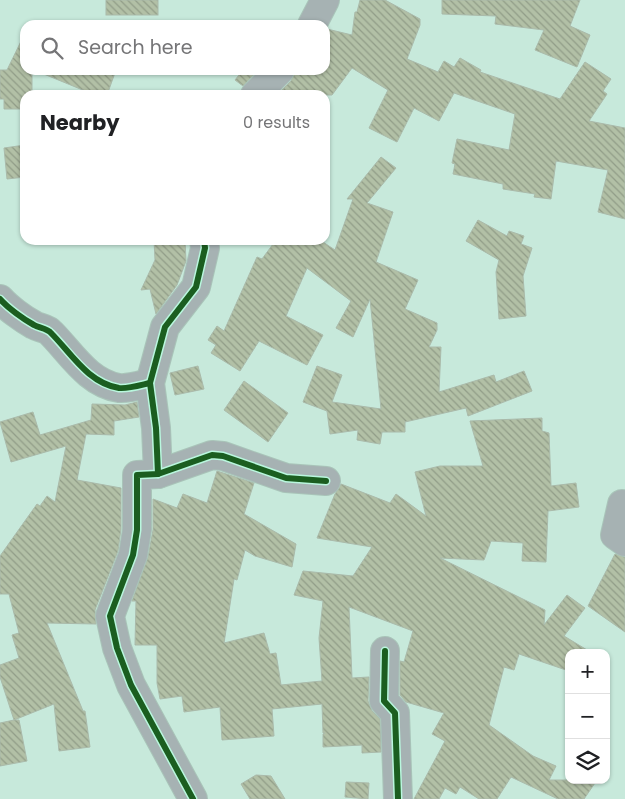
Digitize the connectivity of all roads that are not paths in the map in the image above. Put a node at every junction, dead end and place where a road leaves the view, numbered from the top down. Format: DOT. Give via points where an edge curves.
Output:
graph roads {
  1 [pos="325,0"];
  2 [pos="315,20"];
  3 [pos="275,75"];
  4 [pos="260,90"];
  5 [pos="205,245"];
  6 [pos="0,299"];
  7 [pos="150,383"];
  8 [pos="158,474"];
  9 [pos="326,480"];
  10 [pos="622,504"];
  11 [pos="625,542"];
  12 [pos="384,651"];
  13 [pos="193,799"];
  14 [pos="398,799"];
  1 -- 2 [label="street"];
  3 -- 4 [label="street"];
  5 -- 7 [label="street" via="196,287 165,327"];
  6 -- 7 [label="street" via="8,309 50,331 68,354 98,380 120,388"];
  7 -- 8 [label="street"];
  8 -- 9 [label="street" via="212,455 286,478"];
  8 -- 13 [label="street" via="137,475 138,530 110,616 117,648 131,685"];
  10 -- 11 [label="street" via="615,535"];
  12 -- 14 [label="street" via="384,701 395,713"];
}
